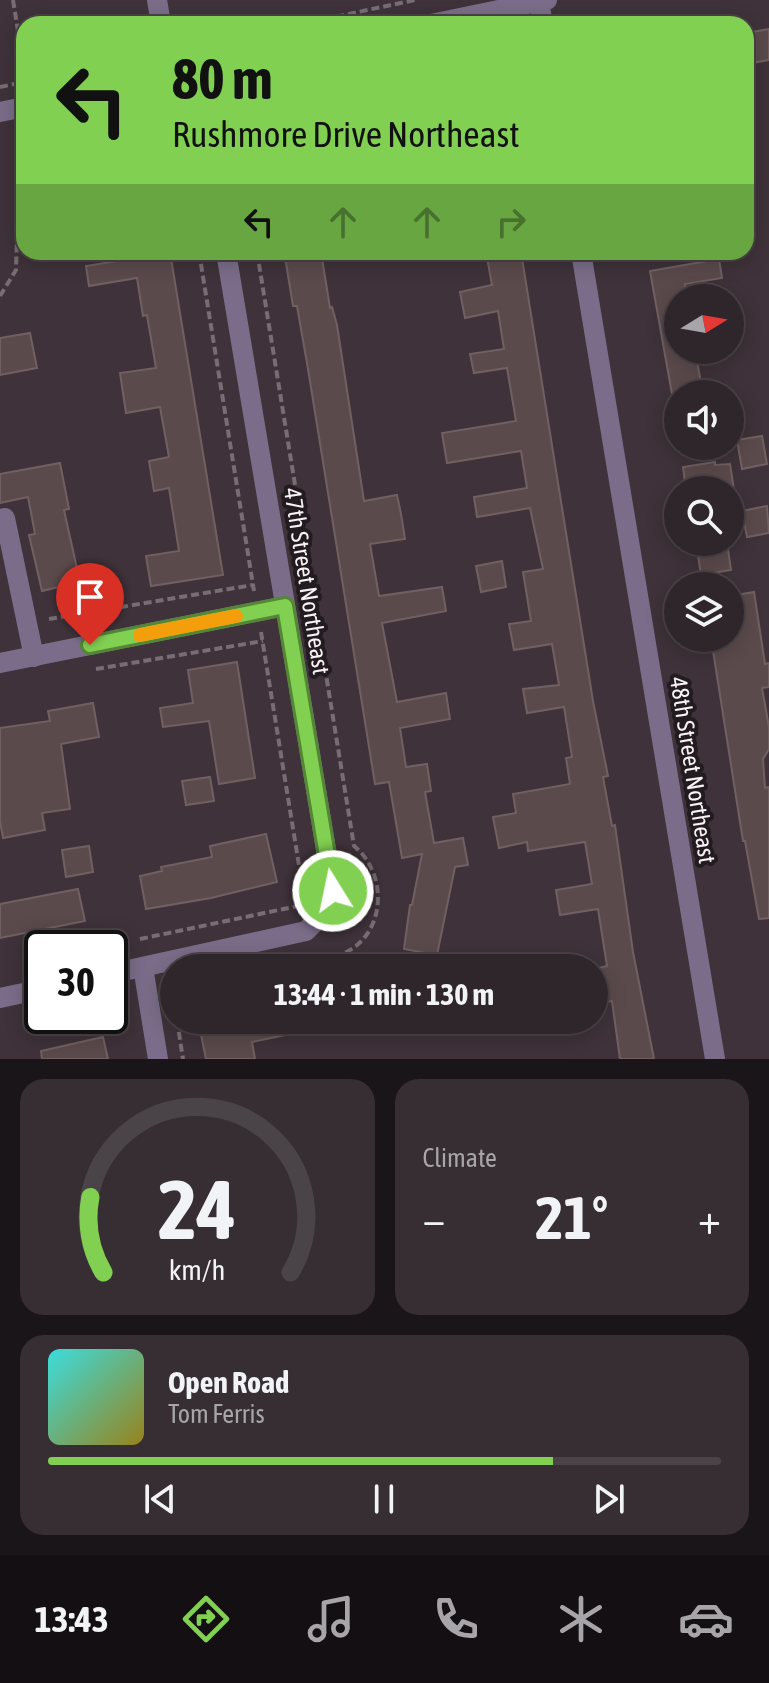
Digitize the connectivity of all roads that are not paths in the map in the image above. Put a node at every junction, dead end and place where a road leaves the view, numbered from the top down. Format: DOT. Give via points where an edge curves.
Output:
graph roads {
  1 [pos="543,1"];
  2 [pos="502,5"];
  3 [pos="461,16"];
  4 [pos="227,260"];
  5 [pos="582,260"];
  6 [pos="0,519"];
  7 [pos="285,606"];
  8 [pos="34,657"];
  9 [pos="0,663"];
  10 [pos="143,967"];
  11 [pos="128,970"];
  12 [pos="24,993"];
  13 [pos="0,998"];
  14 [pos="158,1059"];
  15 [pos="715,1059"];
  1 -- 2 [label="street"];
  2 -- 3 [label="street"];
  4 -- 7 [label="street, 47th Street Northeast"];
  5 -- 15 [label="street, 48th Street Northeast"];
  6 -- 8 [label="street" via="5,518"];
  7 -- 8 [label="street"];
  7 -- 10 [label="street, 47th Street Northeast" via="333,891 321,916 306,931"];
  8 -- 9 [label="street"];
  10 -- 11 [label="street"];
  10 -- 14 [label="street"];
  12 -- 13 [label="street"];
}
